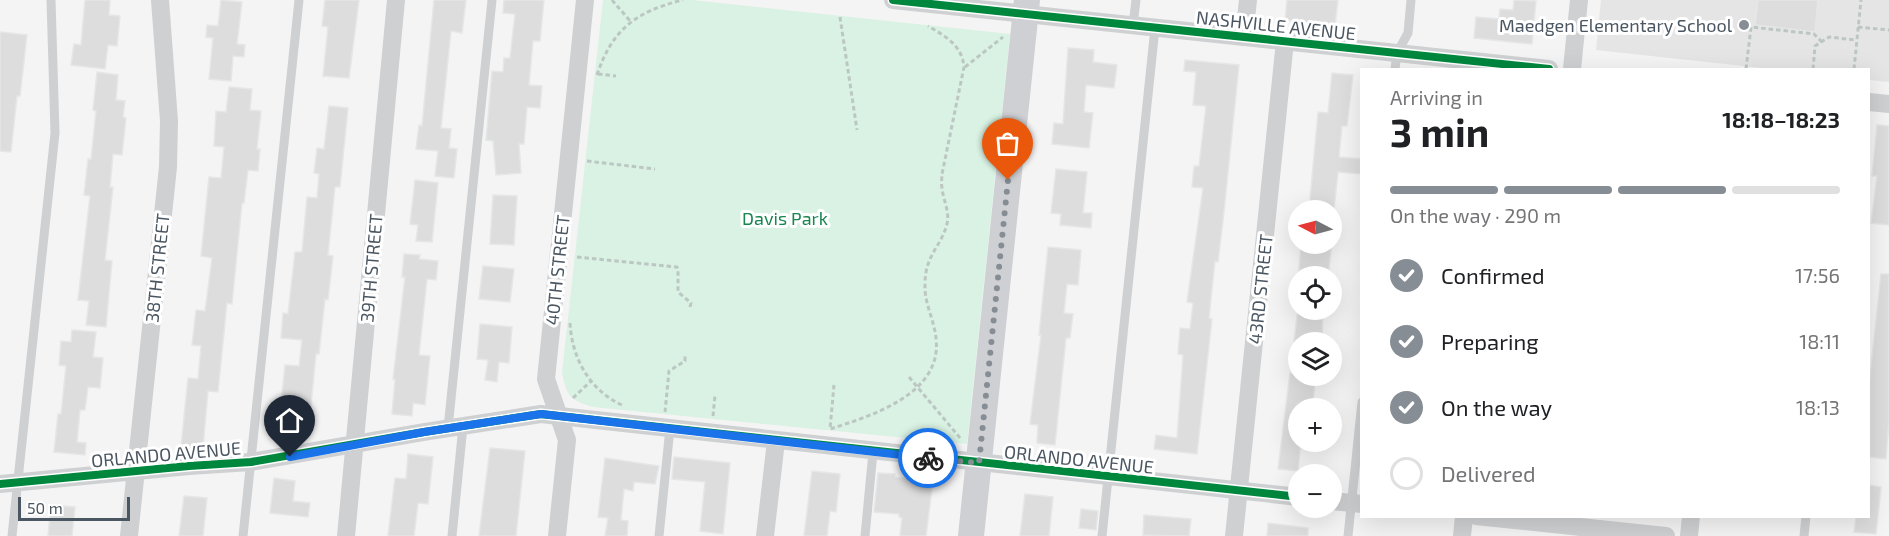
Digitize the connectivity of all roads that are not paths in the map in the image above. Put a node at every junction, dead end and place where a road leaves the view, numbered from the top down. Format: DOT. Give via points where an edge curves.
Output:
graph roads {
  1 [pos="51,0"];
  2 [pos="160,0"];
  3 [pos="299,0"];
  4 [pos="396,0"];
  5 [pos="492,0"];
  6 [pos="585,0"];
  7 [pos="893,0"];
  8 [pos="1136,0"];
  9 [pos="1248,0"];
  10 [pos="1412,0"];
  11 [pos="1579,0"];
  12 [pos="914,1"];
  13 [pos="1026,7"];
  14 [pos="1133,25"];
  15 [pos="1155,27"];
  16 [pos="1244,37"];
  17 [pos="1285,41"];
  18 [pos="1396,61"];
  19 [pos="1510,67"];
  20 [pos="1530,68"];
  21 [pos="1572,68"];
  22 [pos="1870,102"];
  23 [pos="1889,104"];
  24 [pos="560,416"];
  25 [pos="668,421"];
  26 [pos="455,427"];
  27 [pos="776,441"];
  28 [pos="1360,442"];
  29 [pos="354,445"];
  30 [pos="873,452"];
  31 [pos="251,462"];
  32 [pos="979,463"];
  33 [pos="135,471"];
  34 [pos="1108,477"];
  35 [pos="9,483"];
  36 [pos="1238,491"];
  37 [pos="1288,496"];
  38 [pos="1342,502"];
  39 [pos="1357,503"];
  40 [pos="1464,518"];
  41 [pos="1496,518"];
  42 [pos="1691,518"];
  43 [pos="1806,518"];
  44 [pos="1575,526"];
  45 [pos="12,536"];
  46 [pos="129,536"];
  47 [pos="243,536"];
  48 [pos="346,536"];
  49 [pos="452,536"];
  50 [pos="557,536"];
  51 [pos="659,536"];
  52 [pos="765,536"];
  53 [pos="865,536"];
  54 [pos="971,536"];
  55 [pos="1102,536"];
  56 [pos="1234,536"];
  57 [pos="1348,536"];
  58 [pos="1462,536"];
  59 [pos="1666,536"];
  60 [pos="1689,536"];
  61 [pos="1804,536"];
  1 -- 35 [label="lane" via="55,133"];
  2 -- 33 [label="street, 38TH STREET" via="169,121 168,167"];
  3 -- 31 [label="lane"];
  4 -- 29 [label="street, 39TH STREET"];
  5 -- 26 [label="lane"];
  6 -- 24 [label="street, 40TH STREET" via="546,379"];
  7 -- 12 [label="street, NASHVILLE AVENUE"];
  8 -- 14 [label="lane"];
  9 -- 16 [label="street"];
  10 -- 18 [label="lane" via="1408,33"];
  11 -- 21 [label="street"];
  12 -- 13 [label="street, NASHVILLE AVENUE"];
  13 -- 14 [label="street, NASHVILLE AVENUE"];
  13 -- 32 [label="street"];
  14 -- 15 [label="street, NASHVILLE AVENUE"];
  15 -- 16 [label="street, NASHVILLE AVENUE"];
  15 -- 34 [label="lane"];
  16 -- 17 [label="street, NASHVILLE AVENUE"];
  17 -- 18 [label="street, NASHVILLE AVENUE"];
  17 -- 36 [label="street, 43RD STREET"];
  18 -- 19 [label="street, NASHVILLE AVENUE"];
  19 -- 20 [label="street, NASHVILLE AVENUE"];
  22 -- 23 [label="street"];
  24 -- 25 [label="street, ORLANDO AVENUE"];
  24 -- 26 [label="street, ORLANDO AVENUE" via="541,414"];
  24 -- 50 [label="street, 40TH STREET" via="567,440"];
  25 -- 27 [label="street, ORLANDO AVENUE"];
  25 -- 51 [label="lane"];
  26 -- 29 [label="street, ORLANDO AVENUE"];
  26 -- 49 [label="lane"];
  27 -- 30 [label="street, ORLANDO AVENUE"];
  27 -- 52 [label="street"];
  28 -- 39 [label="lane"];
  29 -- 31 [label="street, ORLANDO AVENUE"];
  29 -- 48 [label="street, 39TH STREET"];
  30 -- 32 [label="street, ORLANDO AVENUE"];
  30 -- 53 [label="lane"];
  31 -- 33 [label="street, ORLANDO AVENUE"];
  31 -- 47 [label="lane"];
  32 -- 34 [label="street, ORLANDO AVENUE"];
  32 -- 54 [label="street"];
  33 -- 35 [label="street, ORLANDO AVENUE"];
  33 -- 46 [label="street, 38TH STREET"];
  34 -- 36 [label="street, ORLANDO AVENUE"];
  34 -- 55 [label="lane"];
  35 -- 45 [label="lane"];
  36 -- 37 [label="street, ORLANDO AVENUE"];
  36 -- 56 [label="street, 43RD STREET"];
  38 -- 39 [label="street"];
  39 -- 57 [label="lane"];
  40 -- 58 [label="street"];
  41 -- 44 [label="street"];
  42 -- 60 [label="street"];
  43 -- 61 [label="lane"];
  44 -- 59 [label="street"];
}
